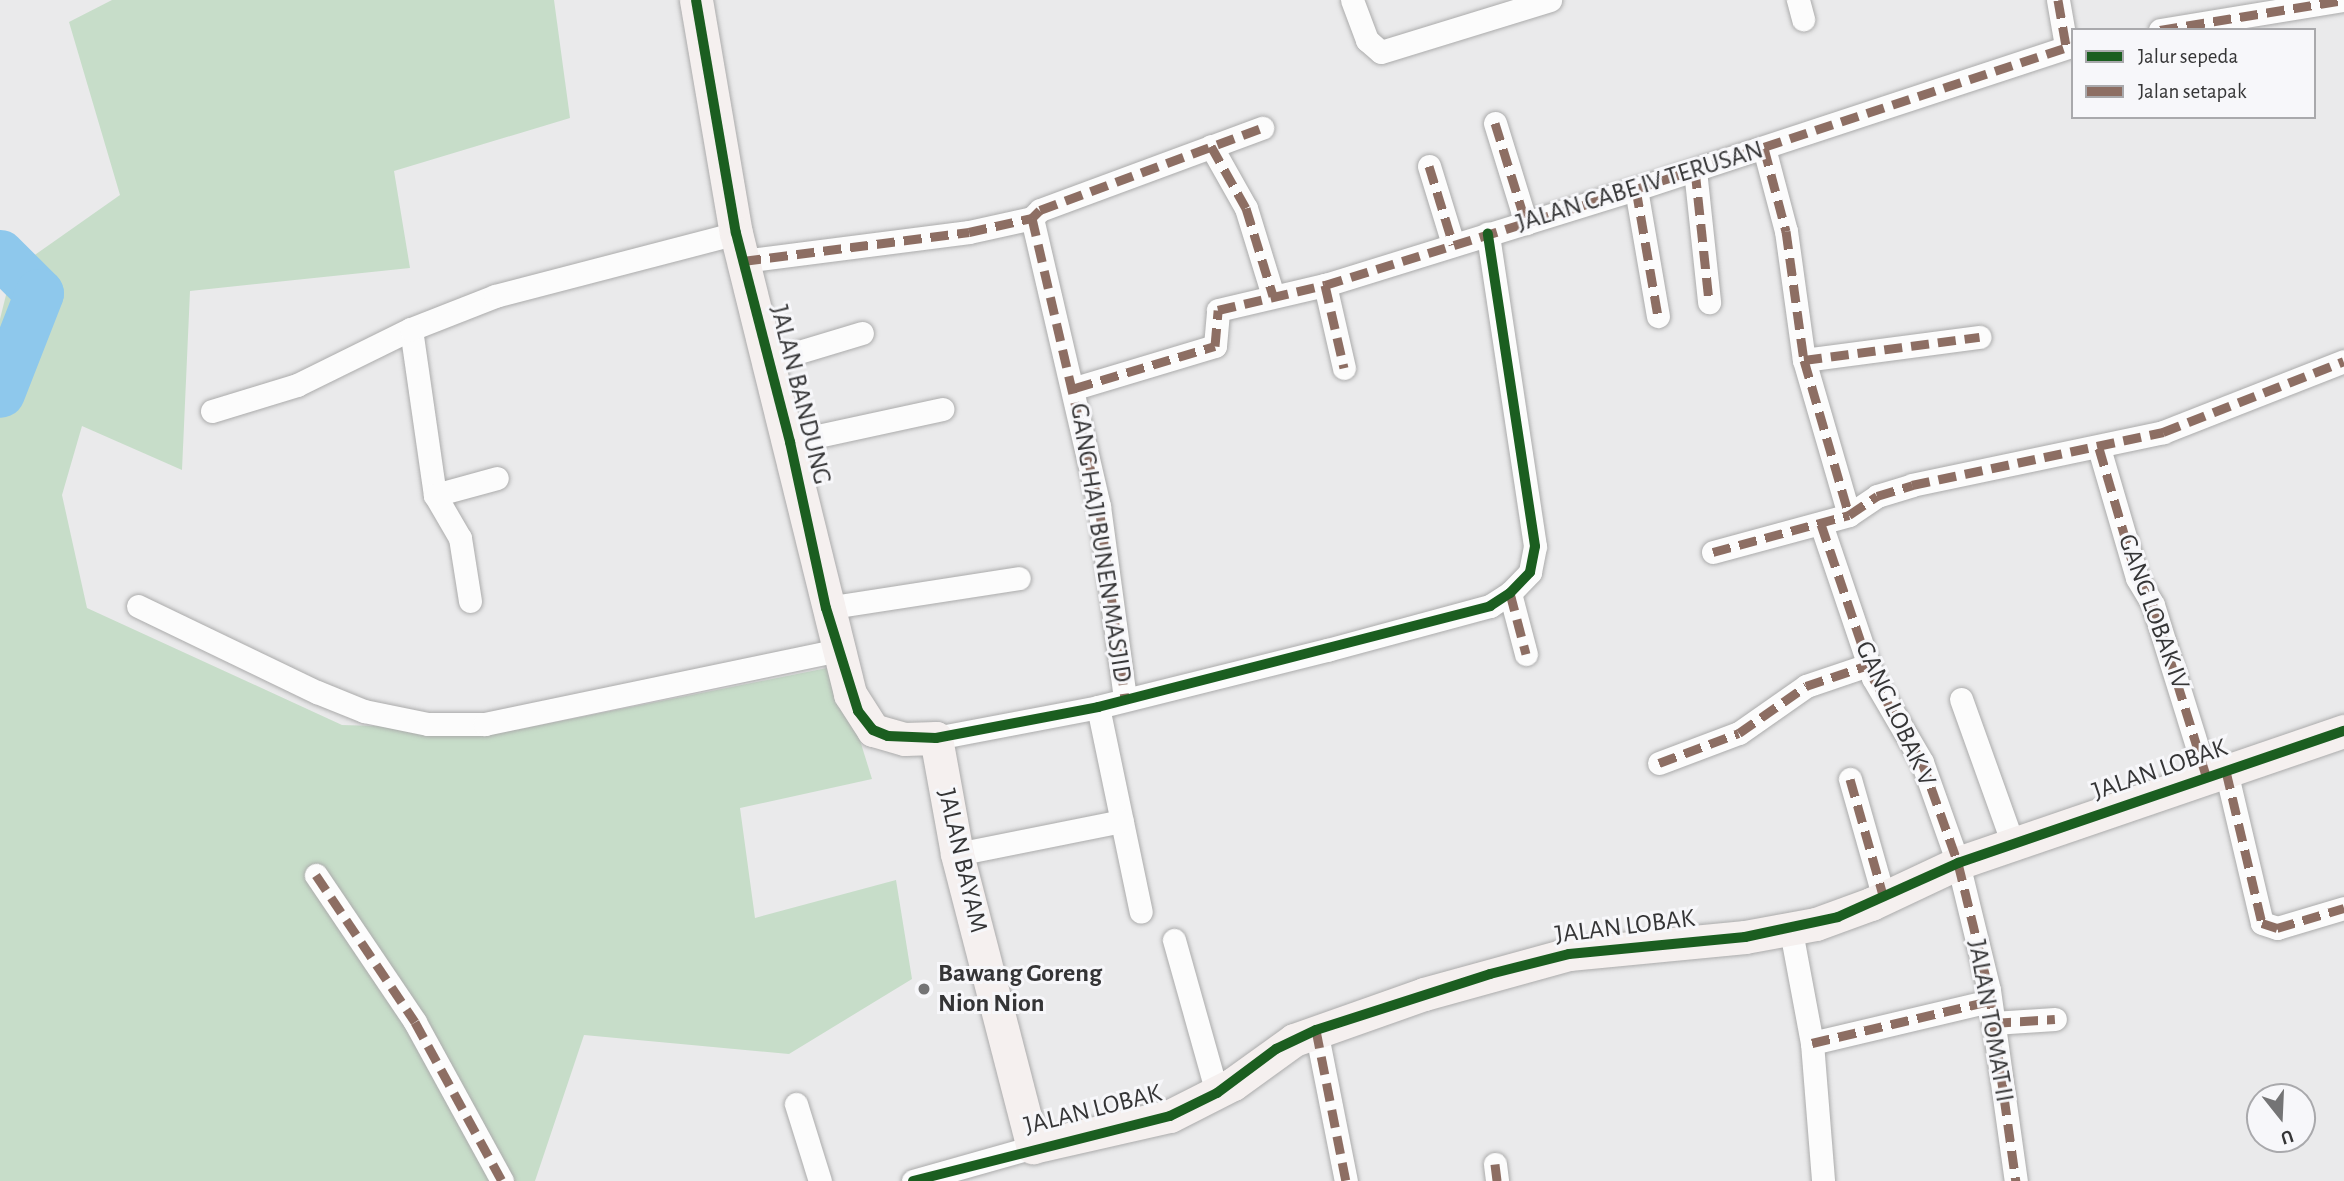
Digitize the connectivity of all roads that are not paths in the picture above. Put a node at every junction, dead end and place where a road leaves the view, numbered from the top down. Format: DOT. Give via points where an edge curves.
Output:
graph roads {
  1 [pos="696,0"];
  2 [pos="1352,0"];
  3 [pos="1550,0"];
  4 [pos="2058,0"];
  5 [pos="2344,0"];
  6 [pos="2172,28"];
  7 [pos="2070,46"];
  8 [pos="1495,123"];
  9 [pos="1262,128"];
  10 [pos="1211,146"];
  11 [pos="1764,148"];
  12 [pos="1429,166"];
  13 [pos="1695,170"];
  14 [pos="1636,189"];
  15 [pos="1032,218"];
  16 [pos="1526,223"];
  17 [pos="1488,234"];
  18 [pos="1453,244"];
  19 [pos="739,247"];
  20 [pos="1325,285"];
  21 [pos="1273,296"];
  22 [pos="1709,302"];
  23 [pos="1658,316"];
  24 [pos="411,329"];
  25 [pos="862,333"];
  26 [pos="1979,337"];
  27 [pos="1804,360"];
  28 [pos="769,361"];
  29 [pos="2344,361"];
  30 [pos="1344,368"];
  31 [pos="1075,388"];
  32 [pos="942,410"];
  33 [pos="212,411"];
  34 [pos="790,442"];
  35 [pos="2099,447"];
  36 [pos="497,478"];
  37 [pos="435,495"];
  38 [pos="1849,515"];
  39 [pos="1821,524"];
  40 [pos="1713,552"];
  41 [pos="1018,578"];
  42 [pos="1510,593"];
  43 [pos="470,601"];
  44 [pos="138,606"];
  45 [pos="825,608"];
  46 [pos="838,650"];
  47 [pos="1526,654"];
  48 [pos="1868,665"];
  49 [pos="1125,698"];
  50 [pos="1961,699"];
  51 [pos="1098,707"];
  52 [pos="2344,731"];
  53 [pos="936,738"];
  54 [pos="1659,763"];
  55 [pos="2216,775"];
  56 [pos="1850,779"];
  57 [pos="1122,821"];
  58 [pos="2012,844"];
  59 [pos="957,854"];
  60 [pos="1958,863"];
  61 [pos="316,875"];
  62 [pos="1884,898"];
  63 [pos="2344,908"];
  64 [pos="1141,912"];
  65 [pos="1791,931"];
  66 [pos="1174,940"];
  67 [pos="1992,1012"];
  68 [pos="2055,1018"];
  69 [pos="1317,1030"];
  70 [pos="1812,1043"];
  71 [pos="1217,1093"];
  72 [pos="796,1104"];
  73 [pos="1033,1147"];
  74 [pos="918,1180"];
  75 [pos="2013,1180"];
  76 [pos="502,1181"];
  77 [pos="820,1181"];
  78 [pos="1346,1181"];
  79 [pos="1823,1181"];
  1 -- 19 [label="street, JALAN BANDUNG"];
  2 -- 3 [label="street" via="1367,40 1381,52 1391,52"];
  4 -- 7 [label="street"];
  5 -- 6 [label="street"];
  7 -- 11 [label="street, JALAN CABE IV TERUSAN"];
  8 -- 16 [label="street"];
  9 -- 10 [label="street"];
  10 -- 15 [label="street" via="1040,210"];
  10 -- 21 [label="street" via="1246,208"];
  11 -- 13 [label="street, JALAN CABE IV TERUSAN"];
  11 -- 27 [label="street" via="1786,231"];
  12 -- 18 [label="street"];
  13 -- 14 [label="street, JALAN CABE IV TERUSAN"];
  13 -- 22 [label="street"];
  14 -- 16 [label="street, JALAN CABE IV TERUSAN"];
  14 -- 23 [label="street"];
  15 -- 19 [label="street" via="969,232"];
  15 -- 31 [label="street, GANG HAJI BUNEN MASJID"];
  16 -- 17 [label="street, JALAN CABE IV TERUSAN"];
  17 -- 18 [label="street, JALAN CABE IV TERUSAN"];
  17 -- 42 [label="street" via="1535,545 1530,572"];
  18 -- 20 [label="street, JALAN CABE IV TERUSAN"];
  19 -- 24 [label="street" via="495,296"];
  19 -- 28 [label="street, JALAN BANDUNG"];
  20 -- 21 [label="street, JALAN CABE IV TERUSAN"];
  20 -- 30 [label="street"];
  21 -- 31 [label="street, JALAN CABE IV TERUSAN" via="1218,310 1215,346"];
  24 -- 33 [label="street" via="297,385"];
  24 -- 37 [label="street"];
  25 -- 28 [label="street"];
  26 -- 27 [label="street"];
  27 -- 38 [label="street"];
  28 -- 34 [label="street, JALAN BANDUNG"];
  29 -- 35 [label="street" via="2162,432"];
  31 -- 49 [label="street, GANG HAJI BUNEN MASJID" via="1100,506"];
  32 -- 34 [label="street"];
  34 -- 45 [label="street, JALAN BANDUNG"];
  35 -- 38 [label="street" via="1912,485 1878,496"];
  35 -- 55 [label="street, GANG LOBAK IV" via="2137,579 2158,617"];
  36 -- 37 [label="street"];
  37 -- 43 [label="street" via="460,538"];
  38 -- 39 [label="street"];
  39 -- 40 [label="street"];
  39 -- 48 [label="street, GANG LOBAK V"];
  41 -- 45 [label="street"];
  42 -- 47 [label="street"];
  42 -- 49 [label="street" via="1490,606"];
  44 -- 46 [label="street" via="317,692 364,711 428,724 485,724"];
  45 -- 46 [label="street, JALAN BANDUNG"];
  46 -- 53 [label="street, JALAN BANDUNG" via="850,694 873,730 905,739"];
  48 -- 54 [label="street" via="1806,686 1740,733"];
  48 -- 60 [label="street, GANG LOBAK V" via="1922,762"];
  49 -- 51 [label="street"];
  50 -- 58 [label="street"];
  51 -- 53 [label="street"];
  51 -- 57 [label="street"];
  52 -- 55 [label="street, JALAN LOBAK"];
  53 -- 59 [label="street, JALAN BAYAM"];
  55 -- 58 [label="street, JALAN LOBAK"];
  55 -- 63 [label="street, GANG LOBAK IV" via="2262,922 2277,928"];
  56 -- 62 [label="street"];
  57 -- 59 [label="street"];
  57 -- 64 [label="street"];
  58 -- 60 [label="street, JALAN LOBAK"];
  59 -- 73 [label="street, JALAN BAYAM"];
  60 -- 62 [label="street, JALAN LOBAK"];
  60 -- 67 [label="street, JALAN TOMAT II"];
  61 -- 76 [label="street" via="415,1023"];
  62 -- 65 [label="street, JALAN LOBAK"];
  65 -- 69 [label="street, JALAN LOBAK" via="1569,954 1490,974"];
  65 -- 70 [label="street"];
  66 -- 71 [label="street"];
  67 -- 68 [label="street"];
  67 -- 70 [label="street"];
  67 -- 75 [label="street, JALAN TOMAT II"];
  69 -- 71 [label="street, JALAN LOBAK" via="1276,1049"];
  69 -- 78 [label="street"];
  70 -- 79 [label="street"];
  71 -- 73 [label="street, JALAN LOBAK" via="1149,1123"];
  72 -- 77 [label="street"];
  73 -- 74 [label="street, JALAN LOBAK"];
}
